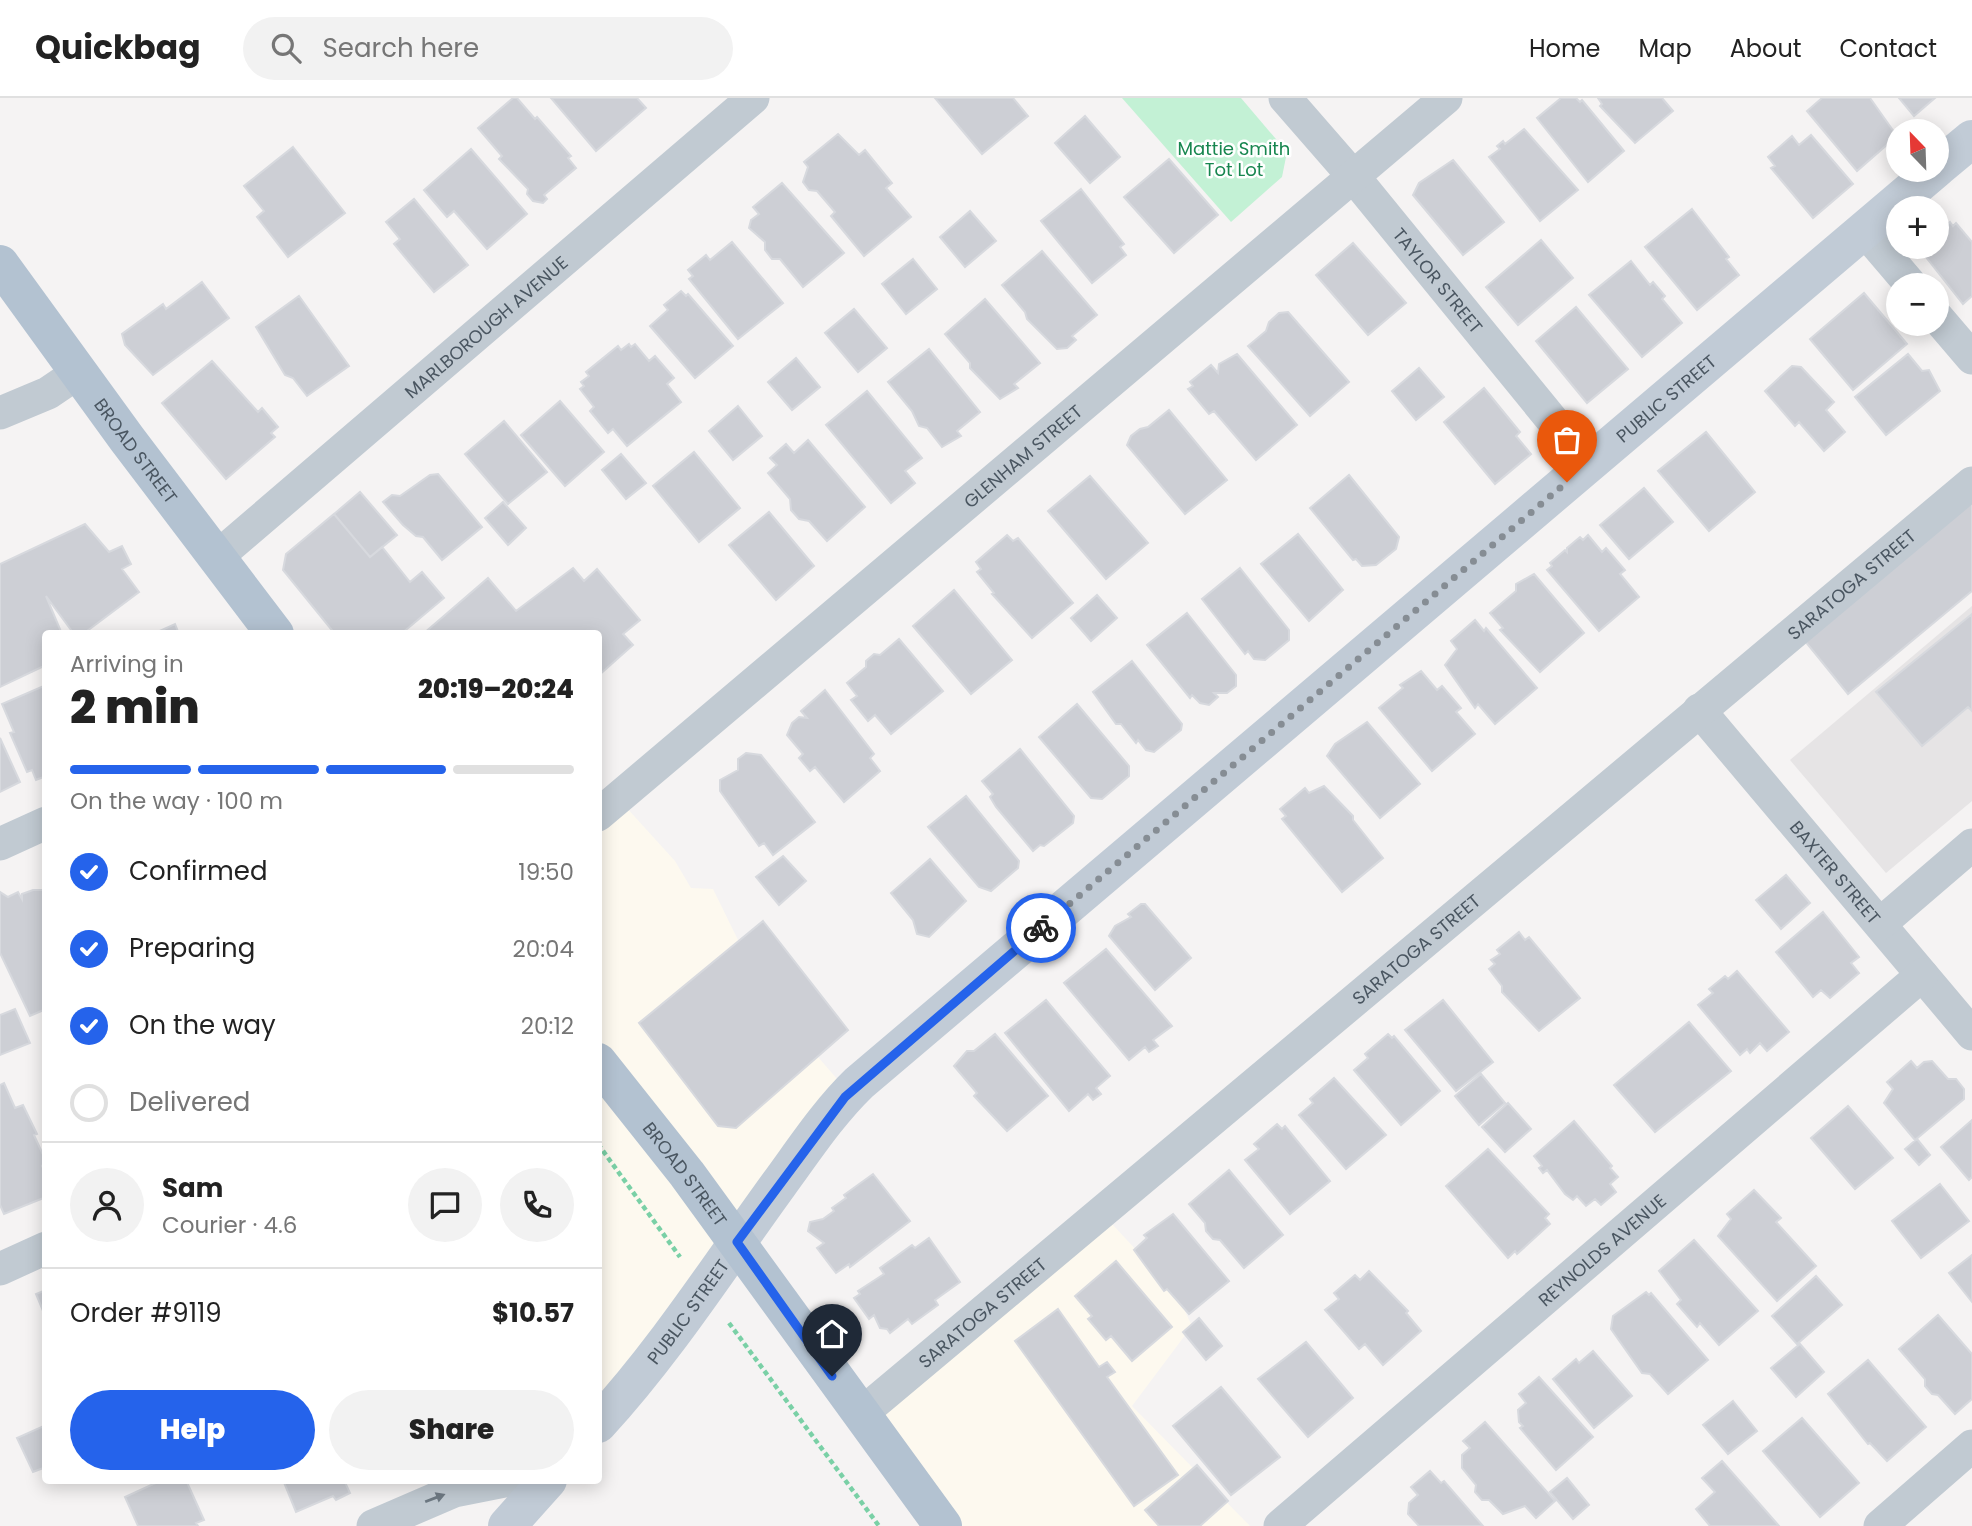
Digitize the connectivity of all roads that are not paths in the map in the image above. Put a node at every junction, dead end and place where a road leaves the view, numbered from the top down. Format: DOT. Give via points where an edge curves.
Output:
graph roads {
  1 [pos="753,98"];
  2 [pos="1285,98"];
  3 [pos="1446,98"];
  4 [pos="1972,139"];
  5 [pos="1950,157"];
  6 [pos="1353,176"];
  7 [pos="1921,182"];
  8 [pos="1864,230"];
  9 [pos="0,264"];
  10 [pos="1900,273"];
  11 [pos="1949,331"];
  12 [pos="1972,358"];
  13 [pos="79,372"];
  14 [pos="0,413"];
  15 [pos="1588,464"];
  16 [pos="1972,483"];
  17 [pos="217,557"];
  18 [pos="272,630"];
  19 [pos="1699,710"];
  20 [pos="602,811"];
  21 [pos="42,825"];
  22 [pos="0,844"];
  23 [pos="1972,845"];
  24 [pos="1880,924"];
  25 [pos="1922,975"];
  26 [pos="1972,1034"];
  27 [pos="602,1067"];
  28 [pos="737,1242"];
  29 [pos="42,1250"];
  30 [pos="0,1269"];
  31 [pos="861,1414"];
  32 [pos="602,1420"];
  33 [pos="1972,1446"];
  34 [pos="514,1484"];
  35 [pos="530,1484"];
  36 [pos="373,1526"];
  37 [pos="508,1526"];
  38 [pos="943,1526"];
  39 [pos="1280,1526"];
  40 [pos="1880,1526"];
  1 -- 17 [label="street, MARLBOROUGH AVENUE"];
  2 -- 6 [label="street, TAYLOR STREET"];
  3 -- 6 [label="street, GLENHAM STREET"];
  4 -- 5 [label="main road, PUBLIC STREET"];
  6 -- 15 [label="street, TAYLOR STREET"];
  6 -- 20 [label="street, GLENHAM STREET"];
  7 -- 8 [label="main road, PUBLIC STREET"];
  8 -- 10 [label="street"];
  8 -- 15 [label="main road, PUBLIC STREET"];
  9 -- 13 [label="main road, BROAD STREET"];
  11 -- 12 [label="street"];
  13 -- 14 [label="street" via="48,393"];
  13 -- 17 [label="main road, BROAD STREET"];
  15 -- 28 [label="main road, PUBLIC STREET" via="859,1083 820,1128"];
  16 -- 19 [label="street, SARATOGA STREET"];
  17 -- 18 [label="main road, BROAD STREET"];
  19 -- 24 [label="street, BAXTER STREET"];
  19 -- 31 [label="street, SARATOGA STREET"];
  21 -- 22 [label="street"];
  23 -- 24 [label="street"];
  24 -- 25 [label="street, BAXTER STREET"];
  25 -- 26 [label="street, BAXTER STREET"];
  25 -- 39 [label="street, REYNOLDS AVENUE"];
  27 -- 28 [label="main road, BROAD STREET"];
  28 -- 31 [label="main road, BROAD STREET"];
  28 -- 32 [label="main road, PUBLIC STREET" via="632,1386"];
  29 -- 30 [label="street"];
  31 -- 38 [label="main road, BROAD STREET"];
  33 -- 40 [label="street"];
  36 -- 34 [label="street, one-way" via="454,1491"];
  35 -- 37 [label="main road"];
}
